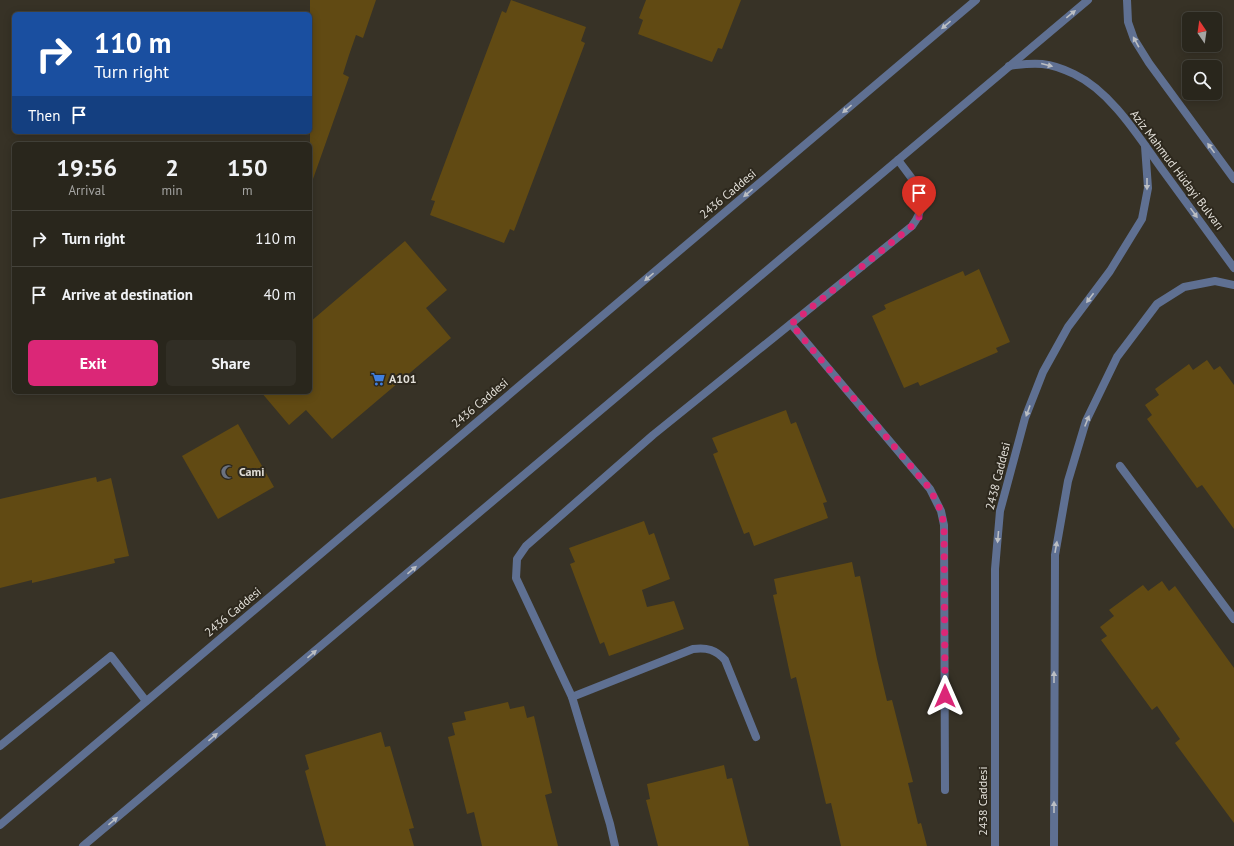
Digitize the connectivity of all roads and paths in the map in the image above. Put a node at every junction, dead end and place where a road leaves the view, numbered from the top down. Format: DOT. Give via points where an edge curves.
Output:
graph roads {
  1 [pos="976,0"];
  2 [pos="1088,0"];
  3 [pos="1127,0"];
  4 [pos="1008,66"];
  5 [pos="1145,146"];
  6 [pos="898,160"];
  7 [pos="1234,179"];
  8 [pos="1234,268"];
  9 [pos="1234,285"];
  10 [pos="791,324"];
  11 [pos="1120,466"];
  12 [pos="1234,619"];
  13 [pos="572,697"];
  14 [pos="146,702"];
  15 [pos="756,737"];
  16 [pos="0,746"];
  17 [pos="945,790"];
  18 [pos="0,825"];
  19 [pos="83,846"];
  20 [pos="615,846"];
  21 [pos="995,846"];
  22 [pos="1054,846"];
  1 -- 14 [label="street, 2436 Caddesi, one-way"];
  4 -- 2 [label="street, one-way"];
  7 -- 3 [label="street, one-way" via="1134,39 1128,22"];
  4 -- 5 [label="street, Aziz Mahmud Hüdayi Bulvarı, one-way" via="1038,62 1075,74 1099,91 1132,126"];
  4 -- 6 [label="street"];
  5 -- 8 [label="street, Aziz Mahmud Hüdayi Bulvarı, one-way"];
  5 -- 21 [label="street, 2438 Caddesi, one-way" via="1148,188 1142,219 1110,271 1068,327 1043,372 1023,425 1000,511 995,569"];
  6 -- 10 [label="street" via="919,190 922,207 919,217 912,226"];
  19 -- 6 [label="street, one-way"];
  22 -- 9 [label="street, one-way" via="1055,555 1068,482 1086,421 1117,357 1157,304 1184,287 1215,281"];
  10 -- 13 [label="street" via="653,435 520,552 515,567 516,578"];
  10 -- 17 [label="street" via="930,489 941,511 944,525"];
  11 -- 12 [label="street"];
  13 -- 15 [label="street" via="693,649 710,649 718,652 725,660"];
  13 -- 20 [label="street"];
  14 -- 16 [label="street" via="111,656"];
  14 -- 18 [label="street, 2436 Caddesi"];
}
